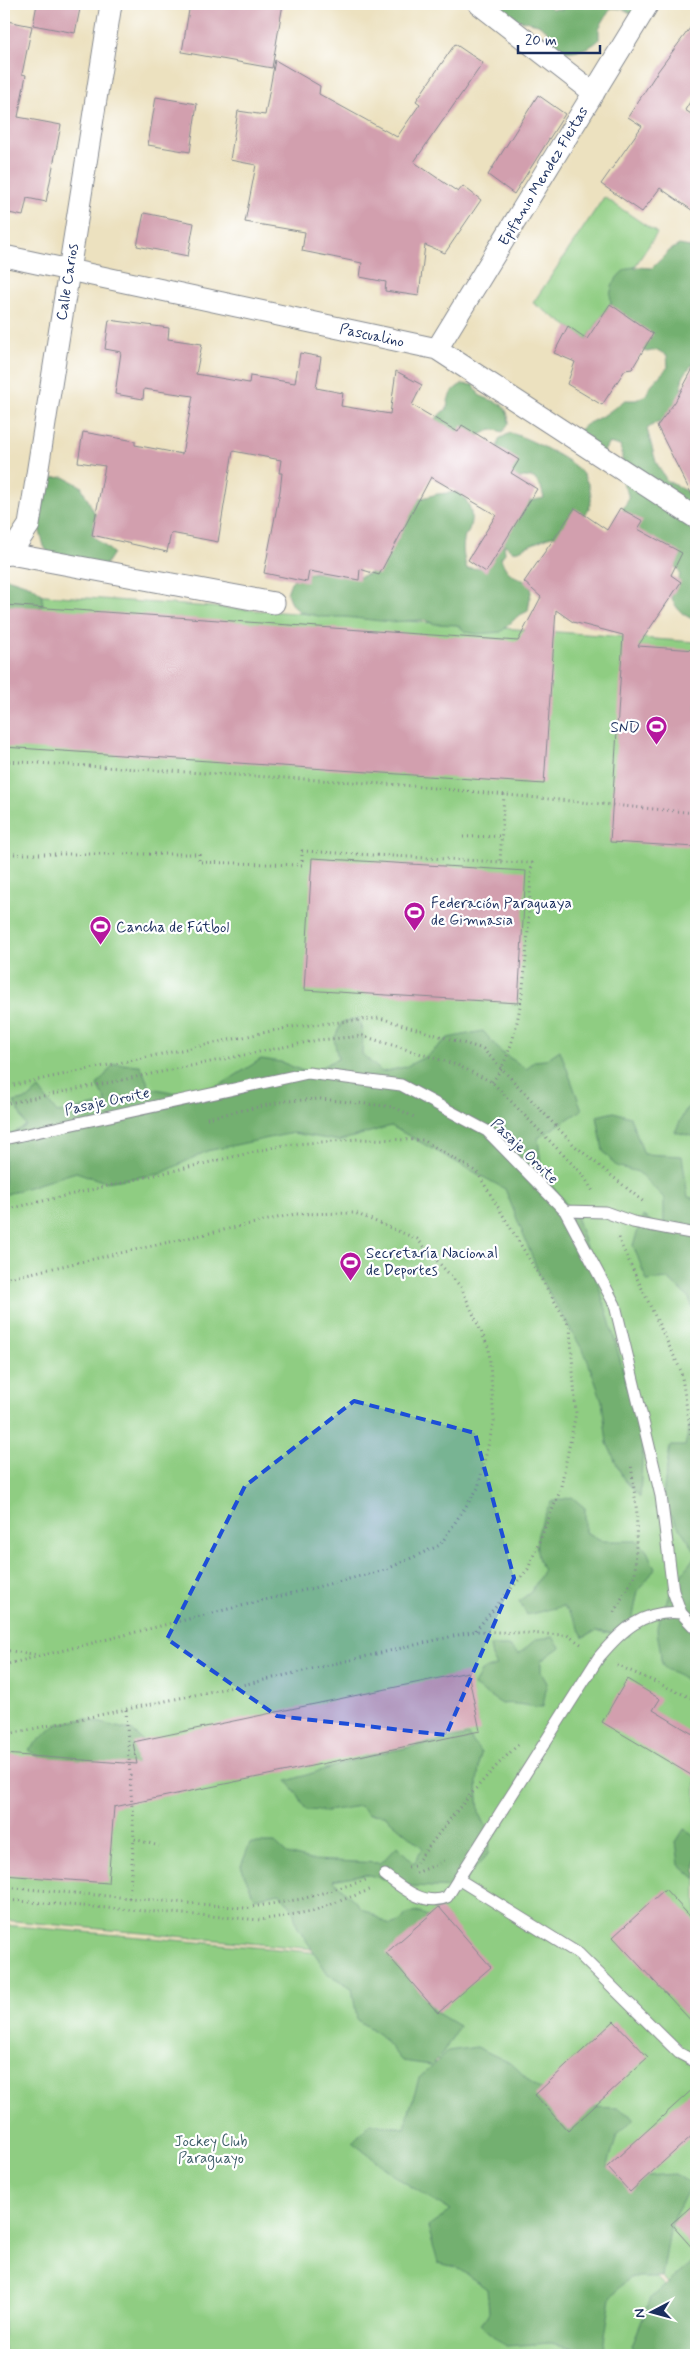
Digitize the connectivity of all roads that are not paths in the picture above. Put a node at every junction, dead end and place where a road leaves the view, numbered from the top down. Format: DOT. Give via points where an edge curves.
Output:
graph roads {
  1 [pos="111,4"];
  2 [pos="479,4"];
  3 [pos="648,4"];
  4 [pos="594,93"];
  5 [pos="4,256"];
  6 [pos="69,269"];
  7 [pos="437,349"];
  8 [pos="696,518"];
  9 [pos="7,554"];
  10 [pos="274,603"];
  11 [pos="4,1140"];
  12 [pos="565,1211"];
  13 [pos="696,1234"];
  14 [pos="681,1613"];
  15 [pos="696,1629"];
  16 [pos="389,1878"];
  17 [pos="458,1879"];
  18 [pos="696,2062"];
  1 -- 6 [label="street, Calle Carios"];
  2 -- 4 [label="street"];
  3 -- 4 [label="street, Epifanio Mendez Fleitas"];
  4 -- 7 [label="street, Epifanio Mendez Fleitas"];
  5 -- 6 [label="street, Pascualino"];
  6 -- 7 [label="street, Pascualino"];
  6 -- 9 [label="street, Calle Carios" via="28,525"];
  7 -- 8 [label="street, Pascualino"];
  9 -- 10 [label="street"];
  11 -- 12 [label="lane, Pasaje Oroite" via="308,1073 391,1083 401,1085 487,1131"];
  12 -- 13 [label="lane" via="606,1212 633,1222"];
  12 -- 14 [label="lane, Pasaje Oroite" via="615,1305 661,1496 673,1591"];
  14 -- 15 [label="lane, Pasaje Oroite"];
  14 -- 17 [label="lane" via="656,1613 636,1621 615,1638"];
  16 -- 17 [label="lane" via="424,1899 439,1901 447,1897"];
  17 -- 18 [label="lane" via="579,1954 679,2053"];
}
